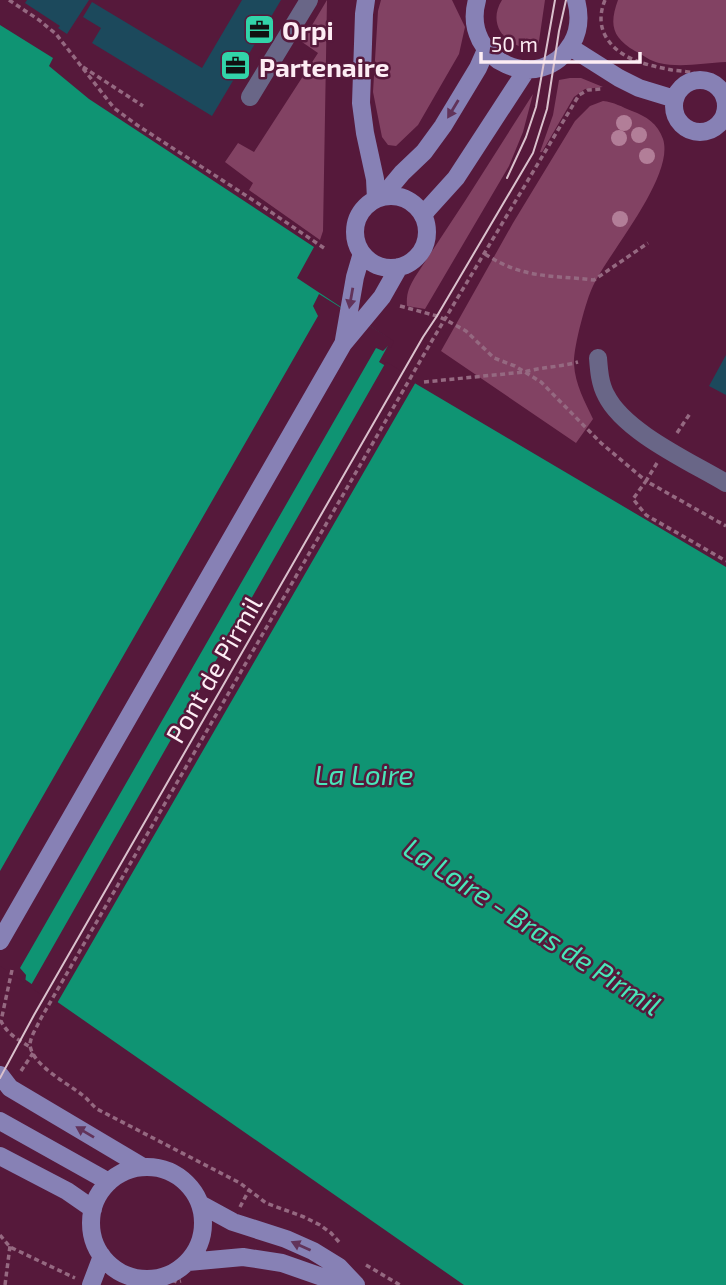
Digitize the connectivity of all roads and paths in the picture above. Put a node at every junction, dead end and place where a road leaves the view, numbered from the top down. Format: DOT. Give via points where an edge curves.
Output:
graph roads {
  1 [pos="9,0"];
  2 [pos="309,0"];
  3 [pos="366,0"];
  4 [pos="477,0"];
  5 [pos="605,0"];
  6 [pos="579,2"];
  7 [pos="570,47"];
  8 [pos="486,50"];
  9 [pos="78,64"];
  10 [pos="527,69"];
  11 [pos="708,81"];
  12 [pos="607,89"];
  13 [pos="725,94"];
  14 [pos="250,97"];
  15 [pos="675,99"];
  16 [pos="143,106"];
  17 [pos="379,198"];
  18 [pos="423,216"];
  19 [pos="648,243"];
  20 [pos="324,248"];
  21 [pos="362,253"];
  22 [pos="485,254"];
  23 [pos="399,267"];
  24 [pos="398,305"];
  25 [pos="446,320"];
  26 [pos="343,344"];
  27 [pos="598,358"];
  28 [pos="524,372"];
  29 [pos="424,382"];
  30 [pos="691,412"];
  31 [pos="667,449"];
  32 [pos="646,481"];
  33 [pos="726,483"];
  34 [pos="726,526"];
  35 [pos="726,561"];
  36 [pos="0,941"];
  37 [pos="12,970"];
  38 [pos="30,1047"];
  39 [pos="0,1076"];
  40 [pos="0,1121"];
  41 [pos="0,1156"];
  42 [pos="144,1167"];
  43 [pos="109,1182"];
  44 [pos="249,1190"];
  45 [pos="200,1204"];
  46 [pos="93,1209"];
  47 [pos="239,1209"];
  48 [pos="0,1235"];
  49 [pos="10,1246"];
  50 [pos="344,1248"];
  51 [pos="102,1256"];
  52 [pos="188,1262"];
  53 [pos="360,1262"];
  54 [pos="135,1281"];
  55 [pos="85,1282"];
  56 [pos="5,1285"];
  57 [pos="345,1285"];
  58 [pos="356,1285"];
  59 [pos="400,1285"];
  1 -- 9 [label="path" via="56,34"];
  2 -- 14 [label="street"];
  3 -- 17 [label="main road" via="361,103"];
  4 -- 8 [label="main road" via="475,23"];
  5 -- 11 [label="path" via="603,31 624,55 643,64 695,73"];
  6 -- 7 [label="main road" via="577,31"];
  7 -- 10 [label="main road" via="549,64"];
  7 -- 15 [label="main road" via="639,88"];
  8 -- 10 [label="main road" via="507,65"];
  8 -- 17 [label="main road, one-way" via="443,126"];
  9 -- 16 [label="path"];
  9 -- 20 [label="path" via="114,108"];
  10 -- 18 [label="main road" via="456,178"];
  11 -- 13 [label="main road"];
  11 -- 15 [label="main road" via="690,82"];
  12 -- 22 [label="path, Pont de Pirmil" via="579,95"];
  13 -- 15 [label="main road" via="723,118 705,132 681,125 674,113"];
  17 -- 18 [label="main road" via="406,199"];
  17 -- 21 [label="main road" via="363,209 356,223 355,239"];
  18 -- 23 [label="main road" via="427,234 421,252"];
  19 -- 22 [label="path" via="594,280 529,274"];
  21 -- 23 [label="main road" via="373,264"];
  21 -- 26 [label="main road, Pont de Pirmil, one-way"];
  22 -- 25 [label="path, Pont de Pirmil"];
  23 -- 26 [label="main road, Pont de Pirmil" via="382,297"];
  24 -- 25 [label="path"];
  25 -- 28 [label="path" via="466,331 494,358"];
  25 -- 38 [label="path, Pont de Pirmil" via="40,1020"];
  26 -- 36 [label="main road, Pont de Pirmil"];
  27 -- 28 [label="path"];
  27 -- 31 [label="street" via="600,379 615,409"];
  28 -- 29 [label="path"];
  28 -- 32 [label="path"];
  30 -- 31 [label="path"];
  31 -- 32 [label="path"];
  31 -- 33 [label="street"];
  32 -- 34 [label="path"];
  32 -- 35 [label="path" via="633,499 646,515"];
  37 -- 38 [label="path" via="1,1021"];
  38 -- 44 [label="path" via="48,1071 97,1109"];
  42 -- 39 [label="main road, one-way" via="9,1088"];
  40 -- 43 [label="main road"];
  41 -- 46 [label="main road"];
  42 -- 43 [label="main road"];
  42 -- 45 [label="main road" via="175,1175"];
  43 -- 46 [label="main road"];
  44 -- 47 [label="path"];
  44 -- 50 [label="path" via="266,1203 320,1225"];
  45 -- 52 [label="main road" via="201,1239"];
  58 -- 45 [label="main road, one-way" via="339,1267 313,1251 233,1222"];
  46 -- 51 [label="main road" via="91,1225"];
  48 -- 49 [label="path"];
  49 -- 55 [label="path"];
  49 -- 56 [label="path"];
  51 -- 54 [label="main road"];
  51 -- 55 [label="main road"];
  52 -- 54 [label="main road" via="164,1276"];
  52 -- 57 [label="main road" via="243,1257 304,1269"];
  53 -- 59 [label="path"];
}
